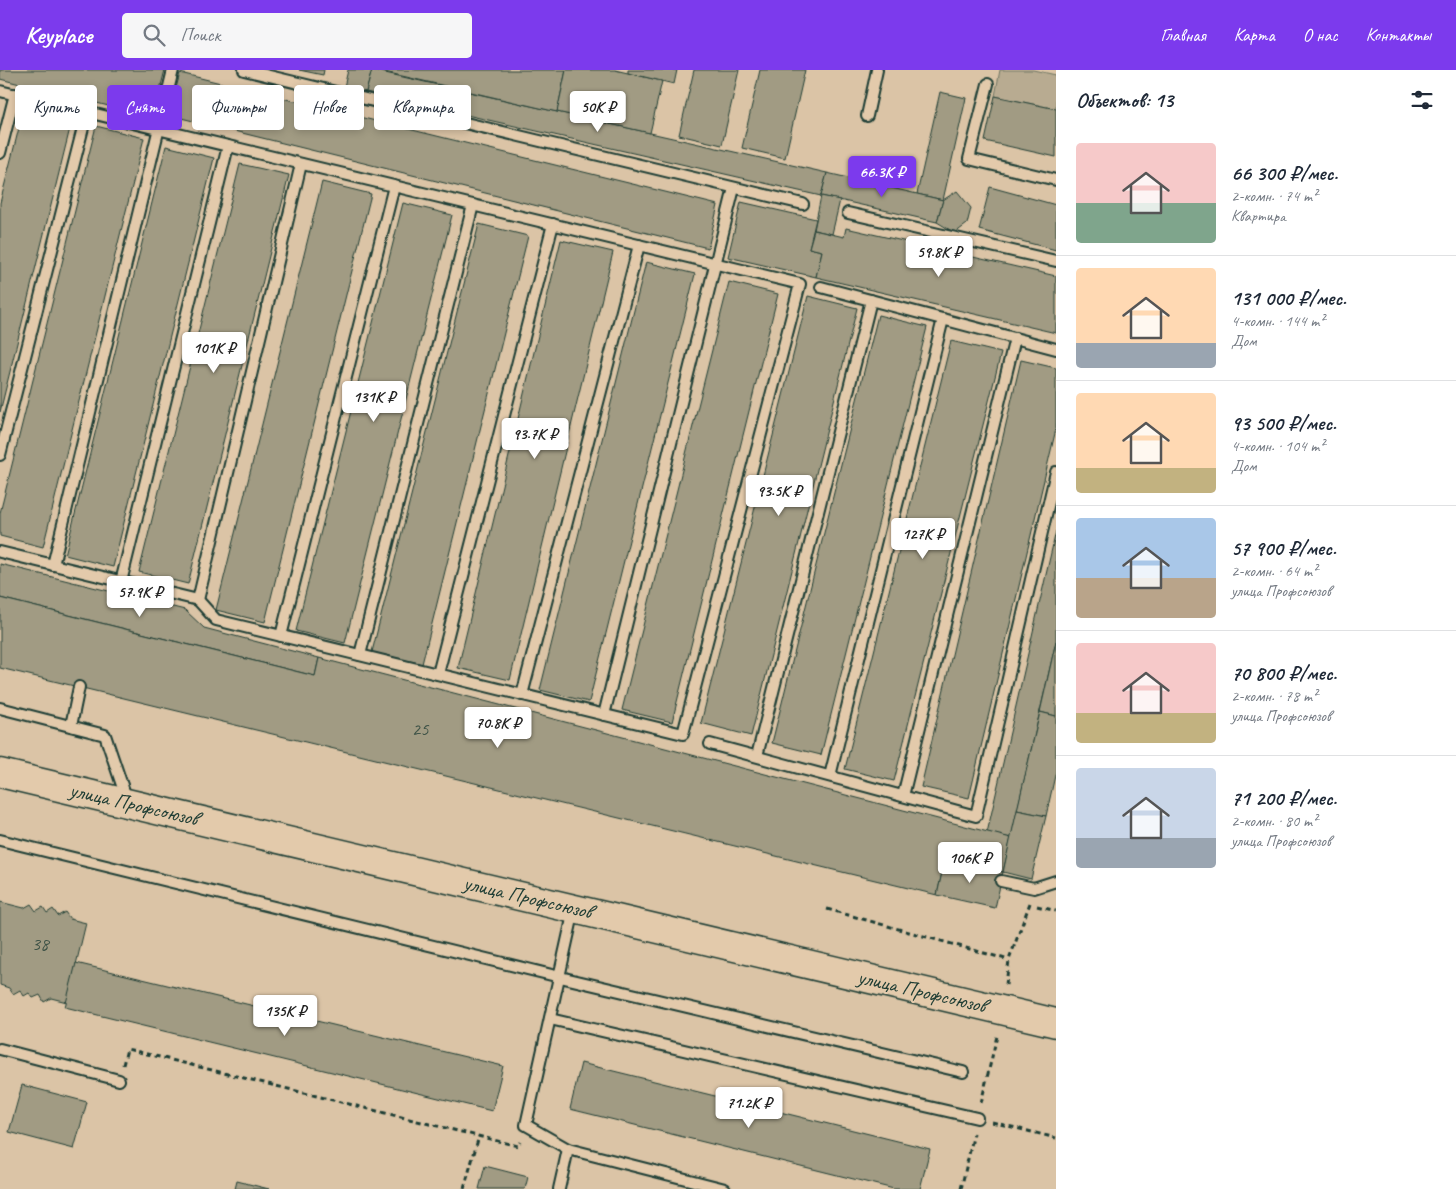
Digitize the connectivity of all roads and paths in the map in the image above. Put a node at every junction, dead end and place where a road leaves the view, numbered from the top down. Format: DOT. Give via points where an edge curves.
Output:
graph roads {
  1 [pos="173,70"];
  2 [pos="244,70"];
  3 [pos="878,70"];
  4 [pos="988,84"];
  5 [pos="169,85"];
  6 [pos="0,91"];
  7 [pos="15,94"];
  8 [pos="868,116"];
  9 [pos="82,130"];
  10 [pos="158,130"];
  11 [pos="162,130"];
  12 [pos="228,146"];
  13 [pos="0,153"];
  14 [pos="301,164"];
  15 [pos="1056,180"];
  16 [pos="394,186"];
  17 [pos="734,188"];
  18 [pos="803,204"];
  19 [pos="473,205"];
  20 [pos="848,213"];
  21 [pos="553,224"];
  22 [pos="639,245"];
  23 [pos="1056,261"];
  24 [pos="716,264"];
  25 [pos="822,287"];
  26 [pos="871,300"];
  27 [pos="943,320"];
  28 [pos="1015,338"];
  29 [pos="1056,349"];
  30 [pos="0,455"];
  31 [pos="1056,472"];
  32 [pos="0,552"];
  33 [pos="53,565"];
  34 [pos="121,582"];
  35 [pos="198,600"];
  36 [pos="282,636"];
  37 [pos="360,655"];
  38 [pos="438,674"];
  39 [pos="79,687"];
  40 [pos="522,695"];
  41 [pos="0,708"];
  42 [pos="604,715"];
  43 [pos="70,726"];
  44 [pos="710,744"];
  45 [pos="757,756"];
  46 [pos="0,773"];
  47 [pos="830,776"];
  48 [pos="903,796"];
  49 [pos="128,803"];
  50 [pos="0,840"];
  51 [pos="1001,881"];
  52 [pos="1056,881"];
  53 [pos="1029,904"];
  54 [pos="575,908"];
  55 [pos="827,909"];
  56 [pos="1056,911"];
  57 [pos="1009,960"];
  58 [pos="560,976"];
  59 [pos="550,1019"];
  60 [pos="1056,1023"];
  61 [pos="0,1049"];
  62 [pos="963,1072"];
  63 [pos="119,1080"];
  64 [pos="977,1118"];
  65 [pos="526,1125"];
  66 [pos="479,1136"];
  67 [pos="1056,1138"];
  68 [pos="568,1149"];
  69 [pos="464,1189"];
  70 [pos="559,1189"];
  71 [pos="726,1189"];
  1 -- 5 [label="lane"];
  2 -- 17 [label="lane"];
  3 -- 8 [label="lane"];
  4 -- 15 [label="lane" via="969,159"];
  6 -- 7 [label="lane"];
  7 -- 13 [label="lane"];
  9 -- 30 [label="lane"];
  10 -- 33 [label="lane"];
  11 -- 12 [label="lane"];
  12 -- 14 [label="lane"];
  12 -- 34 [label="lane"];
  14 -- 16 [label="lane"];
  14 -- 35 [label="lane"];
  16 -- 19 [label="lane"];
  16 -- 36 [label="lane"];
  17 -- 18 [label="lane"];
  17 -- 24 [label="lane"];
  19 -- 21 [label="lane"];
  19 -- 37 [label="lane"];
  20 -- 23 [label="lane"];
  21 -- 22 [label="lane"];
  21 -- 38 [label="lane"];
  22 -- 24 [label="lane"];
  22 -- 40 [label="lane"];
  24 -- 42 [label="lane"];
  24 -- 42 [label="lane" via="800,284 683,734"];
  25 -- 26 [label="lane"];
  26 -- 27 [label="lane"];
  26 -- 45 [label="lane"];
  27 -- 28 [label="lane"];
  27 -- 47 [label="lane"];
  28 -- 29 [label="lane"];
  28 -- 48 [label="lane"];
  31 -- 48 [label="lane" via="976,816"];
  32 -- 33 [label="lane"];
  33 -- 34 [label="lane"];
  34 -- 35 [label="lane"];
  35 -- 36 [label="lane" via="216,620"];
  36 -- 37 [label="lane"];
  37 -- 38 [label="lane"];
  38 -- 40 [label="lane"];
  39 -- 43 [label="lane"];
  40 -- 42 [label="lane"];
  41 -- 43 [label="lane"];
  43 -- 49 [label="lane" via="105,735"];
  44 -- 45 [label="lane"];
  45 -- 47 [label="lane"];
  46 -- 49 [label="main road, улица Профсоюзов"];
  47 -- 48 [label="lane"];
  49 -- 54 [label="main road, улица Профсоюзов"];
  50 -- 58 [label="lane"];
  51 -- 52 [label="lane" via="1034,888"];
  53 -- 56 [label="path"];
  54 -- 58 [label="lane"];
  54 -- 60 [label="main road, улица Профсоюзов"];
  55 -- 57 [label="path"];
  58 -- 59 [label="lane"];
  58 -- 62 [label="lane"];
  59 -- 64 [label="lane"];
  59 -- 65 [label="lane"];
  61 -- 63 [label="lane"];
  63 -- 66 [label="path" via="127,1049"];
  64 -- 67 [label="path"];
  65 -- 66 [label="path" via="518,1146"];
  65 -- 68 [label="lane"];
  66 -- 69 [label="path"];
  68 -- 70 [label="lane"];
  68 -- 71 [label="lane"];
}
